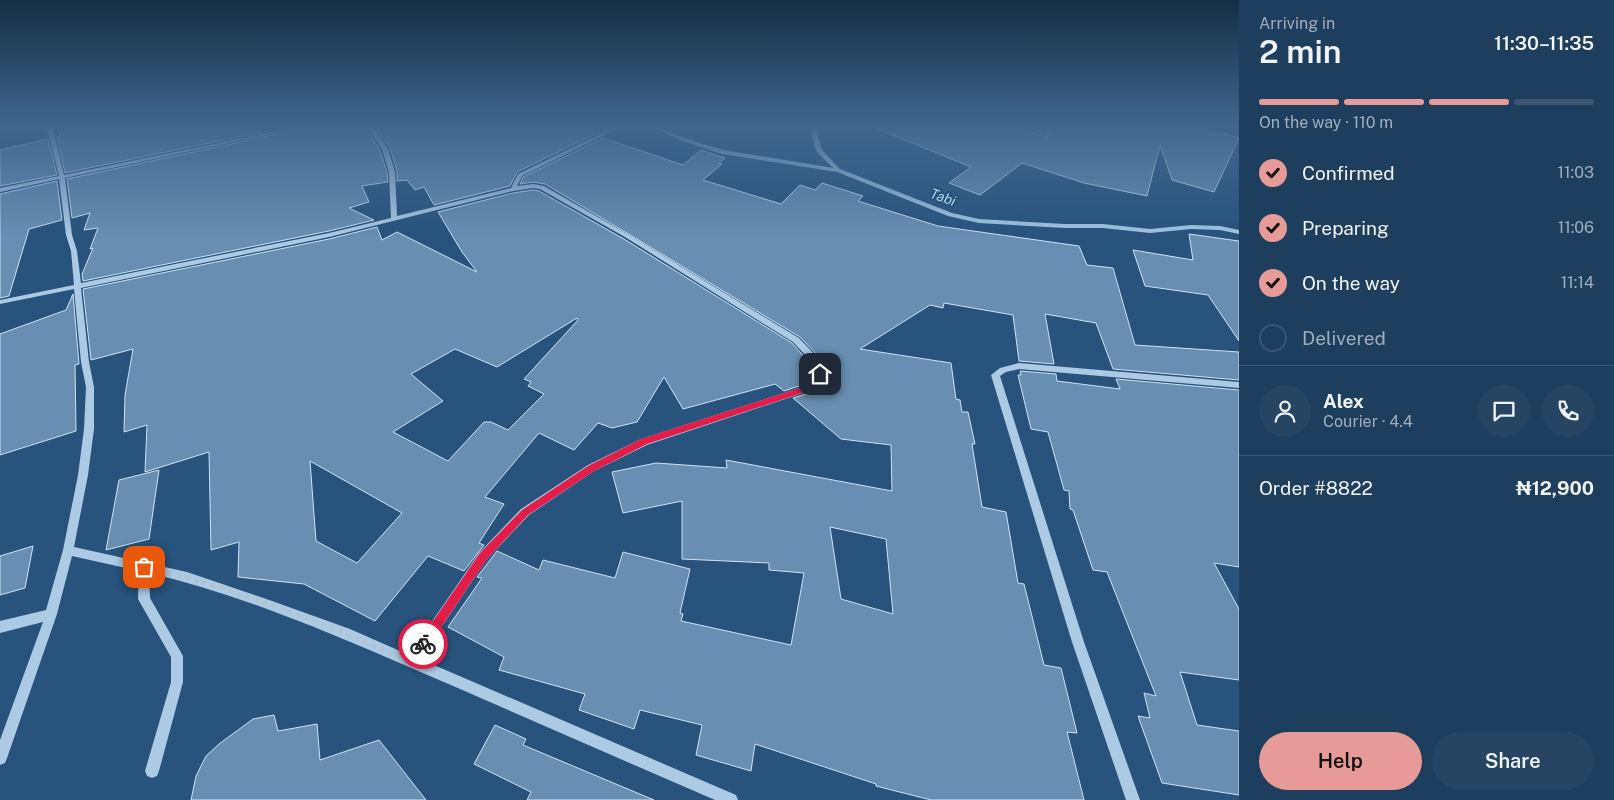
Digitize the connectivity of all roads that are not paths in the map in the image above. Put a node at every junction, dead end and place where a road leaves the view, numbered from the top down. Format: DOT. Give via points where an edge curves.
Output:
graph roads {
  1 [pos="58,162"];
  2 [pos="132,162"];
  3 [pos="389,162"];
  4 [pos="546,162"];
  5 [pos="830,162"];
  6 [pos="838,170"];
  7 [pos="62,177"];
  8 [pos="513,189"];
  9 [pos="0,190"];
  10 [pos="394,219"];
  11 [pos="77,286"];
  12 [pos="0,302"];
  13 [pos="1239,386"];
  14 [pos="68,550"];
  15 [pos="144,567"];
  16 [pos="51,614"];
  17 [pos="0,627"];
  18 [pos="411,662"];
  19 [pos="0,758"];
  20 [pos="152,771"];
  21 [pos="731,800"];
  22 [pos="1133,800"];
  1 -- 7 [label="street"];
  2 -- 7 [label="street"];
  3 -- 10 [label="street"];
  4 -- 8 [label="street" via="520,175"];
  5 -- 6 [label="street"];
  7 -- 9 [label="street"];
  7 -- 11 [label="street"];
  8 -- 10 [label="street"];
  8 -- 18 [label="street" via="542,187 627,236 796,340 816,361 820,374 812,387 644,442 591,468 525,512 483,556"];
  10 -- 11 [label="street"];
  11 -- 12 [label="street"];
  11 -- 14 [label="street" via="90,387 89,429"];
  13 -- 22 [label="street" via="1019,366 995,375 1078,642"];
  14 -- 15 [label="street"];
  14 -- 16 [label="street"];
  15 -- 18 [label="street" via="187,577 272,606"];
  15 -- 20 [label="street" via="144,598 177,656 177,682"];
  16 -- 17 [label="street"];
  16 -- 19 [label="street"];
  18 -- 21 [label="street"];
}
